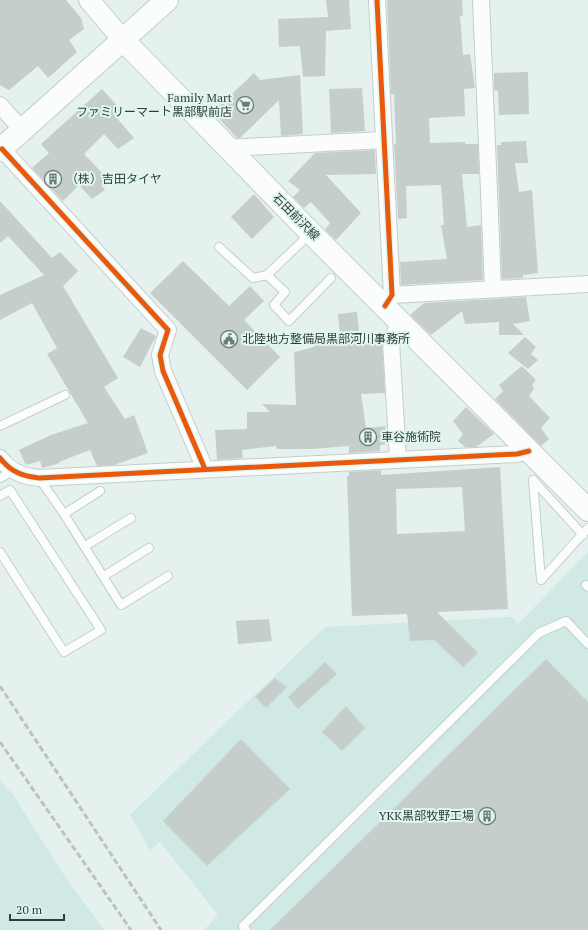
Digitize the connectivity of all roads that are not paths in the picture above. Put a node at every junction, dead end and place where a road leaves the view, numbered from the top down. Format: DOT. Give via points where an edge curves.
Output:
graph roads {
  1 [pos="89,0"];
  2 [pos="167,0"];
  3 [pos="377,0"];
  4 [pos="481,0"];
  5 [pos="123,40"];
  6 [pos="0,105"];
  7 [pos="22,130"];
  8 [pos="384,140"];
  9 [pos="227,148"];
  10 [pos="1,150"];
  11 [pos="311,233"];
  12 [pos="219,246"];
  13 [pos="267,274"];
  14 [pos="331,278"];
  15 [pos="588,284"];
  16 [pos="492,288"];
  17 [pos="392,307"];
  18 [pos="65,395"];
  19 [pos="0,426"];
  20 [pos="529,451"];
  21 [pos="0,458"];
  22 [pos="398,459"];
  23 [pos="205,469"];
  24 [pos="6,475"];
  25 [pos="39,478"];
  26 [pos="100,491"];
  27 [pos="0,496"];
  28 [pos="588,510"];
  29 [pos="64,514"];
  30 [pos="131,518"];
  31 [pos="585,531"];
  32 [pos="85,546"];
  33 [pos="149,548"];
  34 [pos="0,552"];
  35 [pos="104,576"];
  36 [pos="168,576"];
  37 [pos="588,644"];
  38 [pos="246,930"];
  1 -- 5 [label="street"];
  2 -- 5 [label="main road"];
  3 -- 8 [label="street"];
  4 -- 16 [label="street"];
  5 -- 7 [label="main road"];
  5 -- 9 [label="main road, 石田前沢線"];
  6 -- 7 [label="street"];
  7 -- 10 [label="main road"];
  8 -- 9 [label="street"];
  8 -- 17 [label="street"];
  9 -- 11 [label="main road, 石田前沢線"];
  10 -- 23 [label="street" via="168,330 160,355 163,371"];
  11 -- 13 [label="lane"];
  11 -- 17 [label="main road, 石田前沢線"];
  12 -- 13 [label="lane" via="253,278"];
  13 -- 14 [label="lane" via="285,292 274,305 289,321"];
  15 -- 16 [label="street"];
  16 -- 17 [label="street"];
  17 -- 20 [label="main road, 石田前沢線"];
  17 -- 22 [label="street" via="391,342"];
  18 -- 19 [label="lane"];
  20 -- 22 [label="street" via="517,454"];
  20 -- 28 [label="main road, 石田前沢線"];
  21 -- 24 [label="street"];
  22 -- 23 [label="street"];
  23 -- 25 [label="street"];
  24 -- 25 [label="street"];
  25 -- 29 [label="lane"];
  26 -- 29 [label="lane"];
  27 -- 34 [label="lane" via="10,490 101,630 64,652"];
  29 -- 32 [label="lane"];
  30 -- 32 [label="lane"];
  31 -- 31 [label="lane" via="541,580 533,480 553,502"];
  32 -- 35 [label="lane"];
  33 -- 35 [label="lane"];
  35 -- 36 [label="lane" via="121,605"];
  37 -- 38 [label="lane" via="566,621 539,633 243,926"];
}
